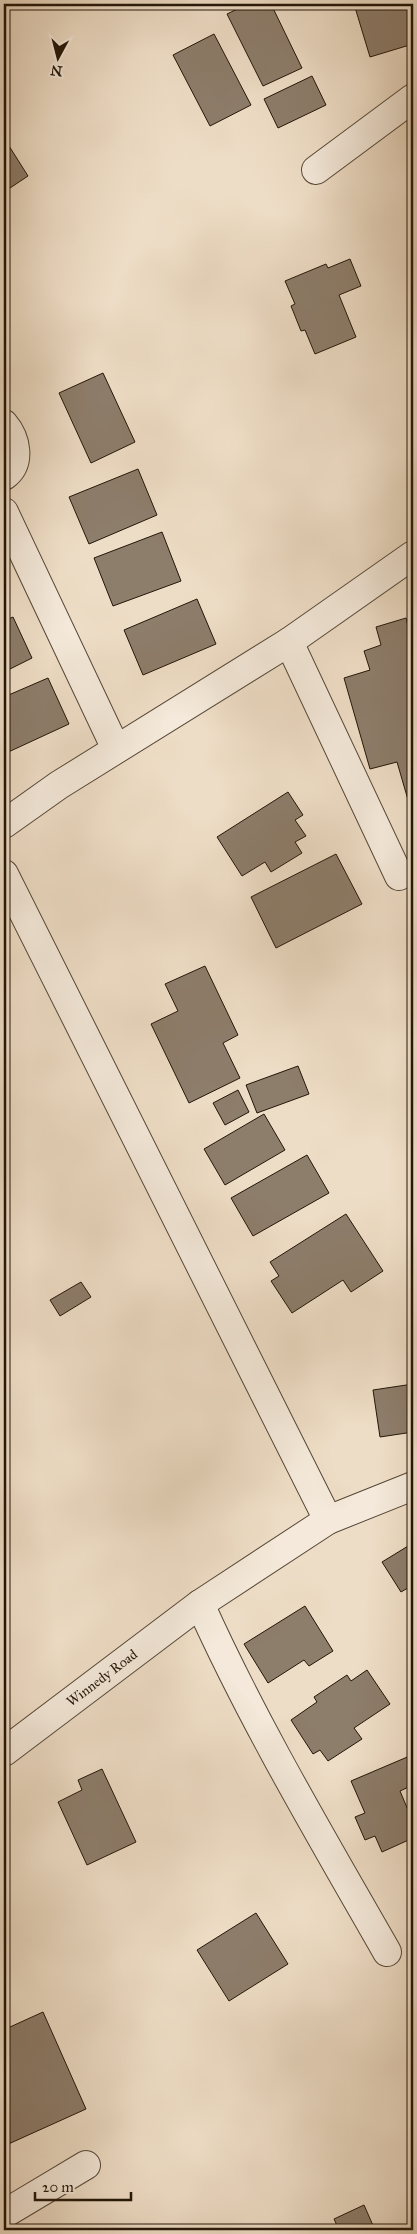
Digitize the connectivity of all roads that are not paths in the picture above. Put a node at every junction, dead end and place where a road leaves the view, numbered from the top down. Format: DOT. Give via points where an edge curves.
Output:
graph roads {
  1 [pos="413,98"];
  2 [pos="316,170"];
  3 [pos="4,424"];
  4 [pos="4,476"];
  5 [pos="4,512"];
  6 [pos="413,555"];
  7 [pos="289,642"];
  8 [pos="116,749"];
  9 [pos="4,824"];
  10 [pos="4,874"];
  11 [pos="399,876"];
  12 [pos="413,1486"];
  13 [pos="328,1520"];
  14 [pos="200,1604"];
  15 [pos="4,1752"];
  16 [pos="387,1952"];
  17 [pos="86,2165"];
  18 [pos="4,2214"];
  1 -- 2 [label="street"];
  3 -- 4 [label="street" via="15,442 15,460"];
  5 -- 8 [label="street"];
  6 -- 7 [label="street"];
  7 -- 8 [label="street"];
  7 -- 11 [label="street"];
  8 -- 9 [label="street"];
  10 -- 13 [label="street"];
  12 -- 13 [label="street, Winnedy Road"];
  13 -- 14 [label="street, Winnedy Road"];
  14 -- 15 [label="street, Winnedy Road"];
  14 -- 16 [label="street" via="290,1780"];
  17 -- 18 [label="street"];
}
